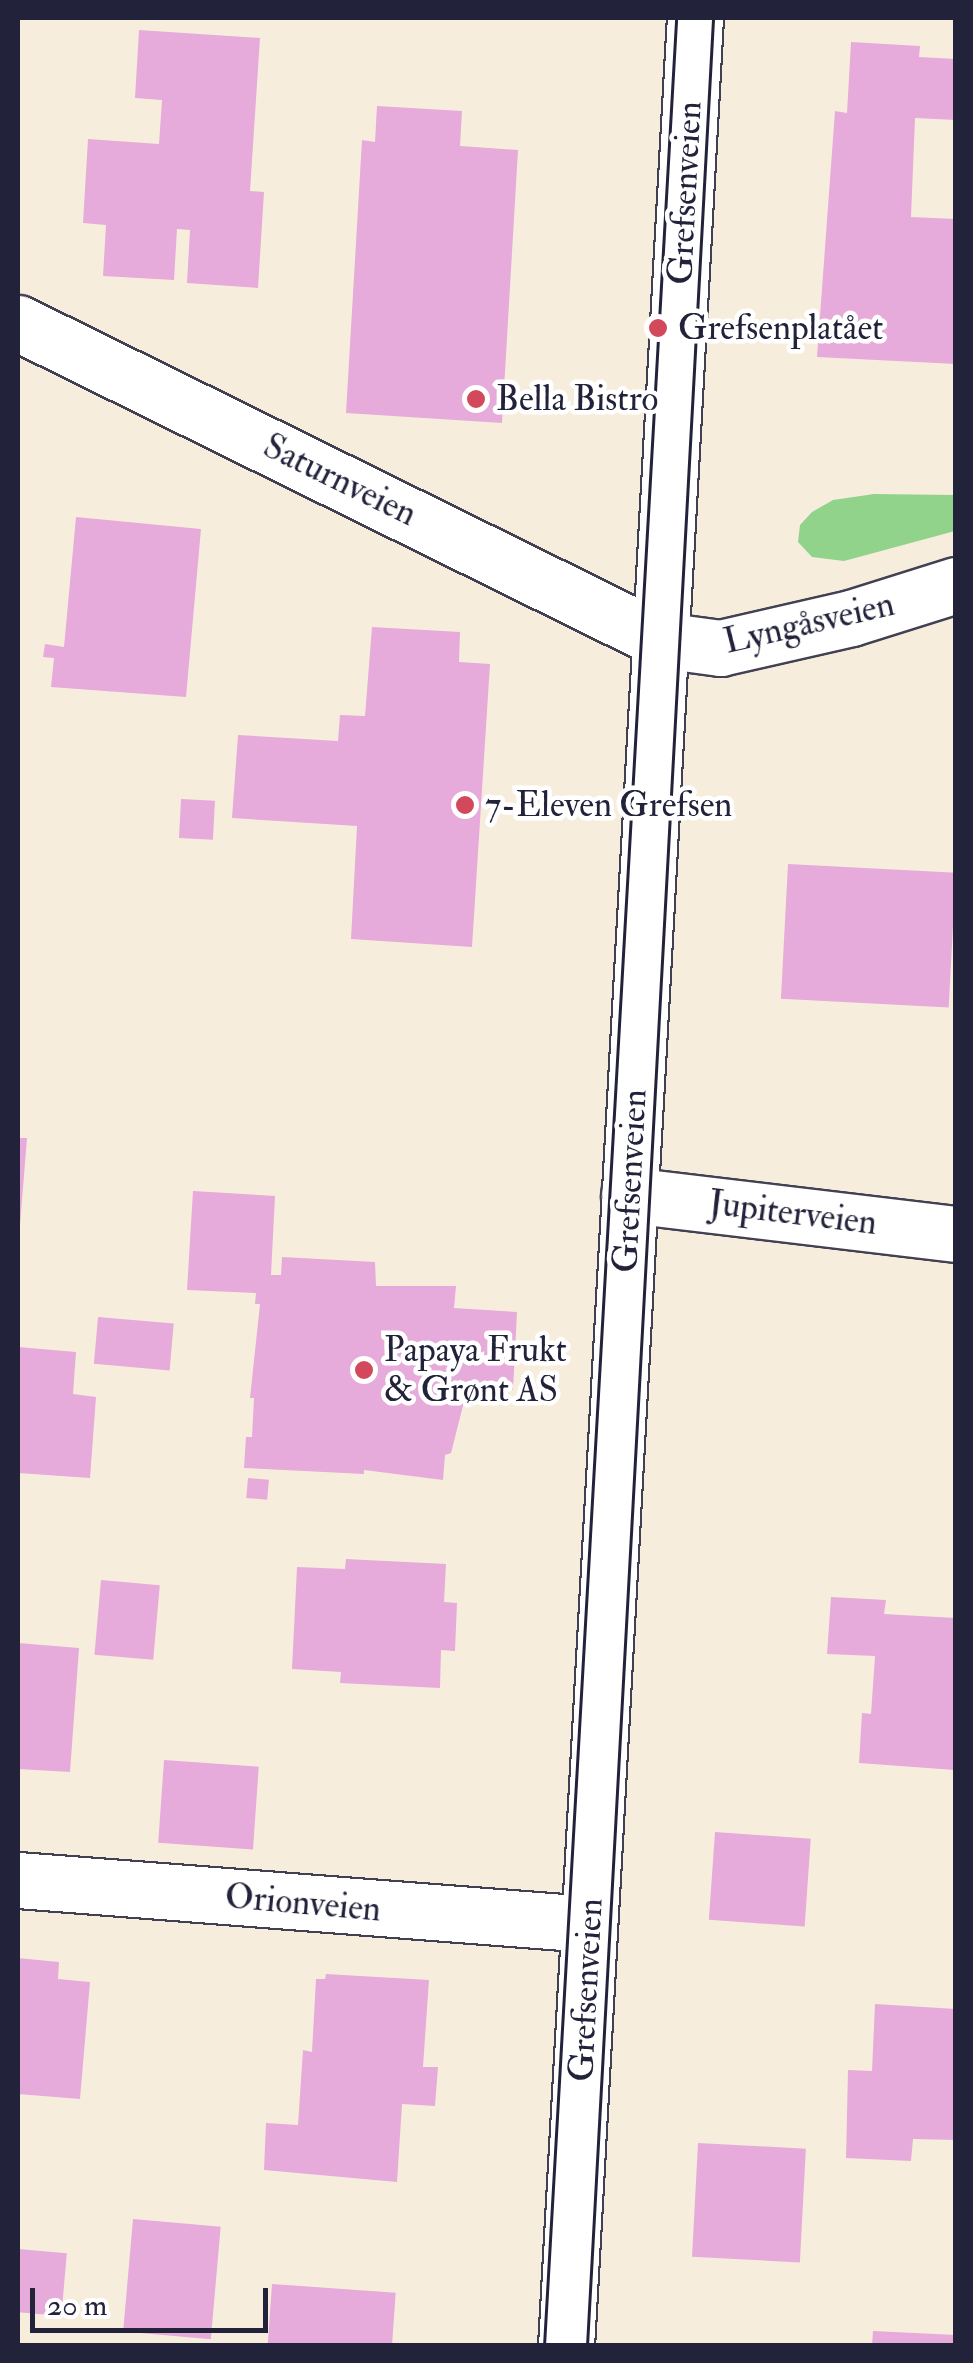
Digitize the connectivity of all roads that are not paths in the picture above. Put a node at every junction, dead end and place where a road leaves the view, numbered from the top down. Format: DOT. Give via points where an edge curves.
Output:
graph roads {
  1 [pos="695,18"];
  2 [pos="18,322"];
  3 [pos="956,585"];
  4 [pos="662,640"];
  5 [pos="629,1195"];
  6 [pos="956,1234"];
  7 [pos="18,1880"];
  8 [pos="590,1924"];
  9 [pos="566,2346"];
  1 -- 4 [label="main road, Grefsenveien"];
  2 -- 4 [label="main road, Saturnveien"];
  3 -- 4 [label="main road, Lyngåsveien" via="720,648"];
  4 -- 5 [label="main road, Grefsenveien"];
  5 -- 6 [label="main road, Jupiterveien"];
  5 -- 8 [label="main road, Grefsenveien"];
  7 -- 8 [label="main road, Orionveien"];
  8 -- 9 [label="main road, Grefsenveien"];
}
